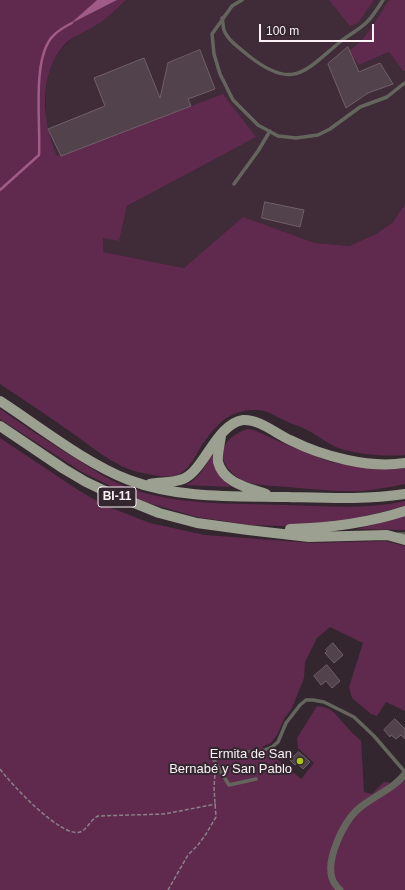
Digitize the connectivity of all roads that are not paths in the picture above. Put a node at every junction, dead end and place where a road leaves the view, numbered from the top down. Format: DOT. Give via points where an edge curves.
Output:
graph roads {
  1 [pos="242,0"];
  2 [pos="383,0"];
  3 [pos="222,18"];
  4 [pos="405,83"];
  5 [pos="270,131"];
  6 [pos="234,184"];
  7 [pos="0,401"];
  8 [pos="0,426"];
  9 [pos="221,434"];
  10 [pos="405,463"];
  11 [pos="143,484"];
  12 [pos="405,494"];
  13 [pos="278,497"];
  14 [pos="405,511"];
  15 [pos="248,530"];
  16 [pos="405,534"];
  17 [pos="387,535"];
  18 [pos="405,540"];
  19 [pos="405,773"];
  20 [pos="256,779"];
  21 [pos="340,890"];
  1 -- 3 [label="lane" via="232,6"];
  2 -- 3 [label="lane" via="366,23 317,63 295,75 280,74 261,66 235,44 224,30"];
  3 -- 5 [label="lane" via="212,34 220,74 233,100 258,125"];
  4 -- 5 [label="lane" via="387,97 360,107 318,135 296,138 278,136"];
  5 -- 6 [label="lane"];
  7 -- 11 [label="main road, BI-11" via="95,464 128,480"];
  8 -- 15 [label="main road, BI-11" via="86,482 126,500 158,513 197,523"];
  9 -- 10 [label="main road" via="242,420 252,421 333,456 360,462"];
  9 -- 11 [label="main road" via="191,474 170,482"];
  9 -- 13 [label="main road" via="218,461 230,479 242,487"];
  11 -- 13 [label="main road, BI-11" via="192,494"];
  12 -- 13 [label="main road, BI-11" via="364,498"];
  14 -- 15 [label="main road, BI-11" via="340,526"];
  15 -- 17 [label="main road" via="309,537"];
  16 -- 17 [label="lane"];
  17 -- 18 [label="main road"];
  19 -- 20 [label="lane" via="354,717 324,702 306,700 286,723 278,742 272,747 262,751 215,755 216,765 229,785"];
  19 -- 21 [label="street" via="396,785 356,811 347,823 332,858 330,870 332,880"];
}
